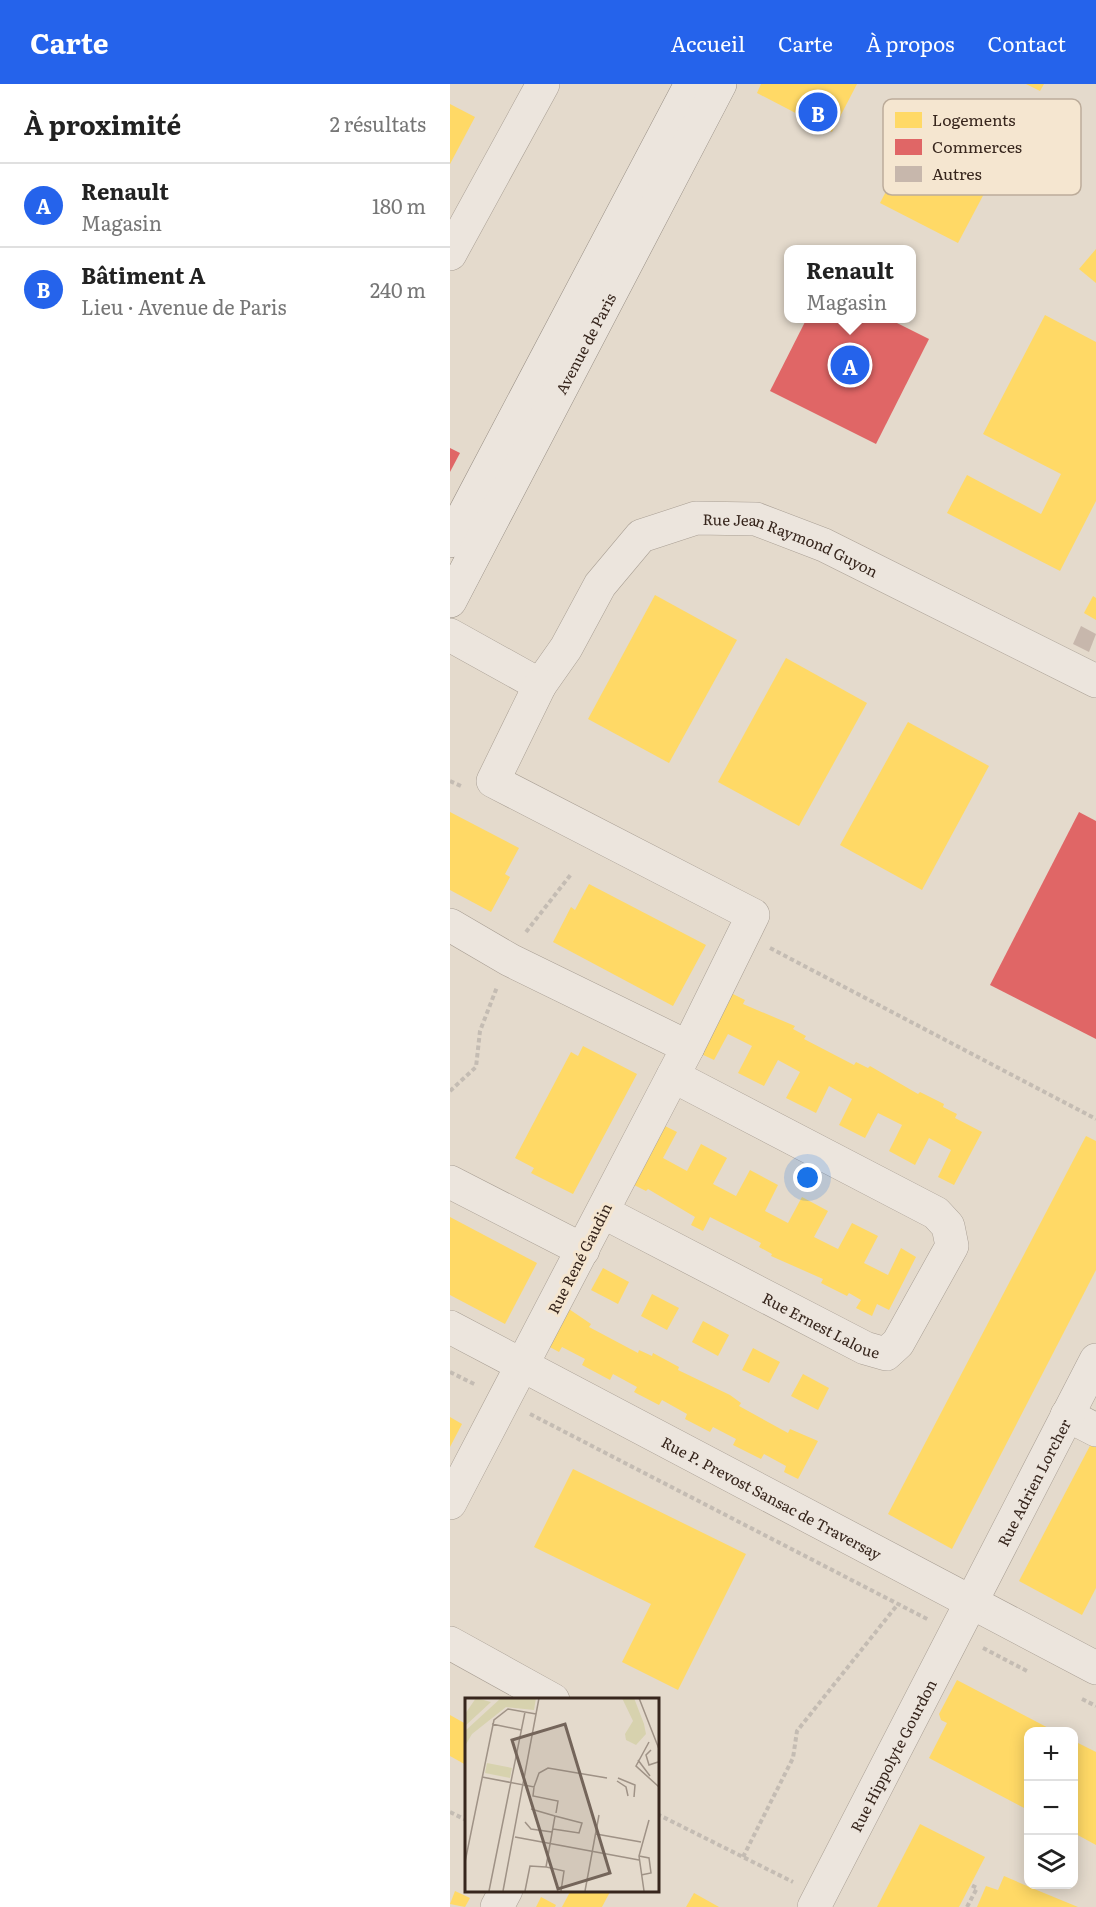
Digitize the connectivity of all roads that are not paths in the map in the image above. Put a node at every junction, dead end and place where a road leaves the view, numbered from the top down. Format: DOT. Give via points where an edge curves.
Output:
graph roads {
  1 [pos="543,84"];
  2 [pos="691,84"];
  3 [pos="720,84"];
  4 [pos="450,254"];
  5 [pos="450,541"];
  6 [pos="450,601"];
  7 [pos="450,634"];
  8 [pos="1096,681"];
  9 [pos="540,685"];
  10 [pos="450,925"];
  11 [pos="681,1062"];
  12 [pos="450,1182"];
  13 [pos="603,1212"];
  14 [pos="583,1250"];
  15 [pos="450,1327"];
  16 [pos="1096,1360"];
  17 [pos="524,1364"];
  18 [pos="1067,1415"];
  19 [pos="1096,1430"];
  20 [pos="450,1503"];
  21 [pos="970,1603"];
  22 [pos="450,1643"];
  23 [pos="1096,1668"];
  24 [pos="550,1698"];
  25 [pos="505,1892"];
  26 [pos="817,1901"];
  27 [pos="497,1907"];
  1 -- 4 [label="street"];
  2 -- 5 [label="street, Avenue de Paris"];
  3 -- 6 [label="street, Avenue de Paris"];
  7 -- 9 [label="street"];
  8 -- 9 [label="street, Rue Jean Raymond Guyon" via="818,542 756,519 696,518 641,536 600,585 566,648"];
  9 -- 11 [label="street, Rue Jean Raymond Guyon" via="493,781 753,915"];
  10 -- 11 [label="street" via="510,960 651,1028"];
  11 -- 13 [label="street, Rue René Gaudin"];
  11 -- 13 [label="street, Rue Ernest Laloue" via="936,1213 948,1226 952,1246 898,1343 886,1354 865,1348"];
  12 -- 14 [label="street"];
  13 -- 14 [label="street, Rue René Gaudin"];
  14 -- 17 [label="street, Rue René Gaudin"];
  15 -- 17 [label="street, Rue P. Prevost Sansac de Traversay"];
  16 -- 18 [label="street, Rue Adrien Lorcher"];
  17 -- 20 [label="street, Rue René Gaudin"];
  17 -- 21 [label="street, Rue P. Prevost Sansac de Traversay"];
  18 -- 19 [label="street"];
  18 -- 21 [label="street, Rue Adrien Lorcher"];
  21 -- 23 [label="street, Rue P. Prevost Sansac de Traversay"];
  21 -- 26 [label="street, Rue Hippolyte Gourdon"];
  22 -- 24 [label="street"];
  25 -- 27 [label="street"];
}
